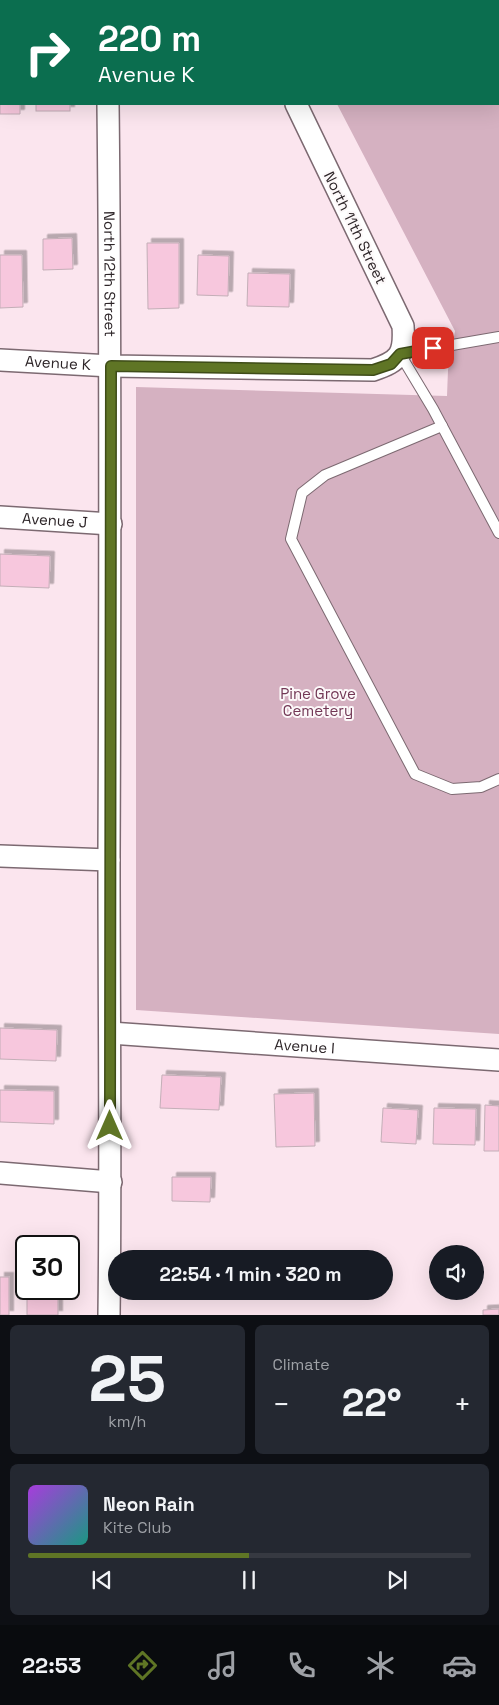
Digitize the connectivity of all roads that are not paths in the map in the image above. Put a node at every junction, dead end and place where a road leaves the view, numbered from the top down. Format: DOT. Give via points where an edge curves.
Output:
graph roads {
  1 [pos="108,105"];
  2 [pos="296,105"];
  3 [pos="499,337"];
  4 [pos="400,354"];
  5 [pos="0,360"];
  6 [pos="111,366"];
  7 [pos="442,426"];
  8 [pos="0,518"];
  9 [pos="111,524"];
  10 [pos="499,534"];
  11 [pos="499,780"];
  12 [pos="0,856"];
  13 [pos="110,860"];
  14 [pos="110,1033"];
  15 [pos="499,1060"];
  16 [pos="0,1172"];
  17 [pos="111,1182"];
  18 [pos="109,1315"];
  1 -- 6 [label="street, North 12th Street"];
  2 -- 4 [label="street, North 11th Street" via="403,326 404,343"];
  3 -- 4 [label="lane, Avenue K"];
  4 -- 6 [label="street, Avenue K" via="391,364 373,370"];
  4 -- 7 [label="lane"];
  5 -- 6 [label="street, Avenue K"];
  6 -- 9 [label="street, North 12th Street"];
  7 -- 10 [label="lane"];
  7 -- 11 [label="lane" via="325,475 302,493 291,539 415,774 452,789 481,787"];
  8 -- 9 [label="street, Avenue J"];
  9 -- 13 [label="street, North 12th Street"];
  12 -- 13 [label="street"];
  13 -- 14 [label="street, North 12th Street"];
  14 -- 15 [label="street, Avenue I"];
  14 -- 17 [label="street, North 12th Street"];
  16 -- 17 [label="street"];
  17 -- 18 [label="street, North 12th Street"];
}
